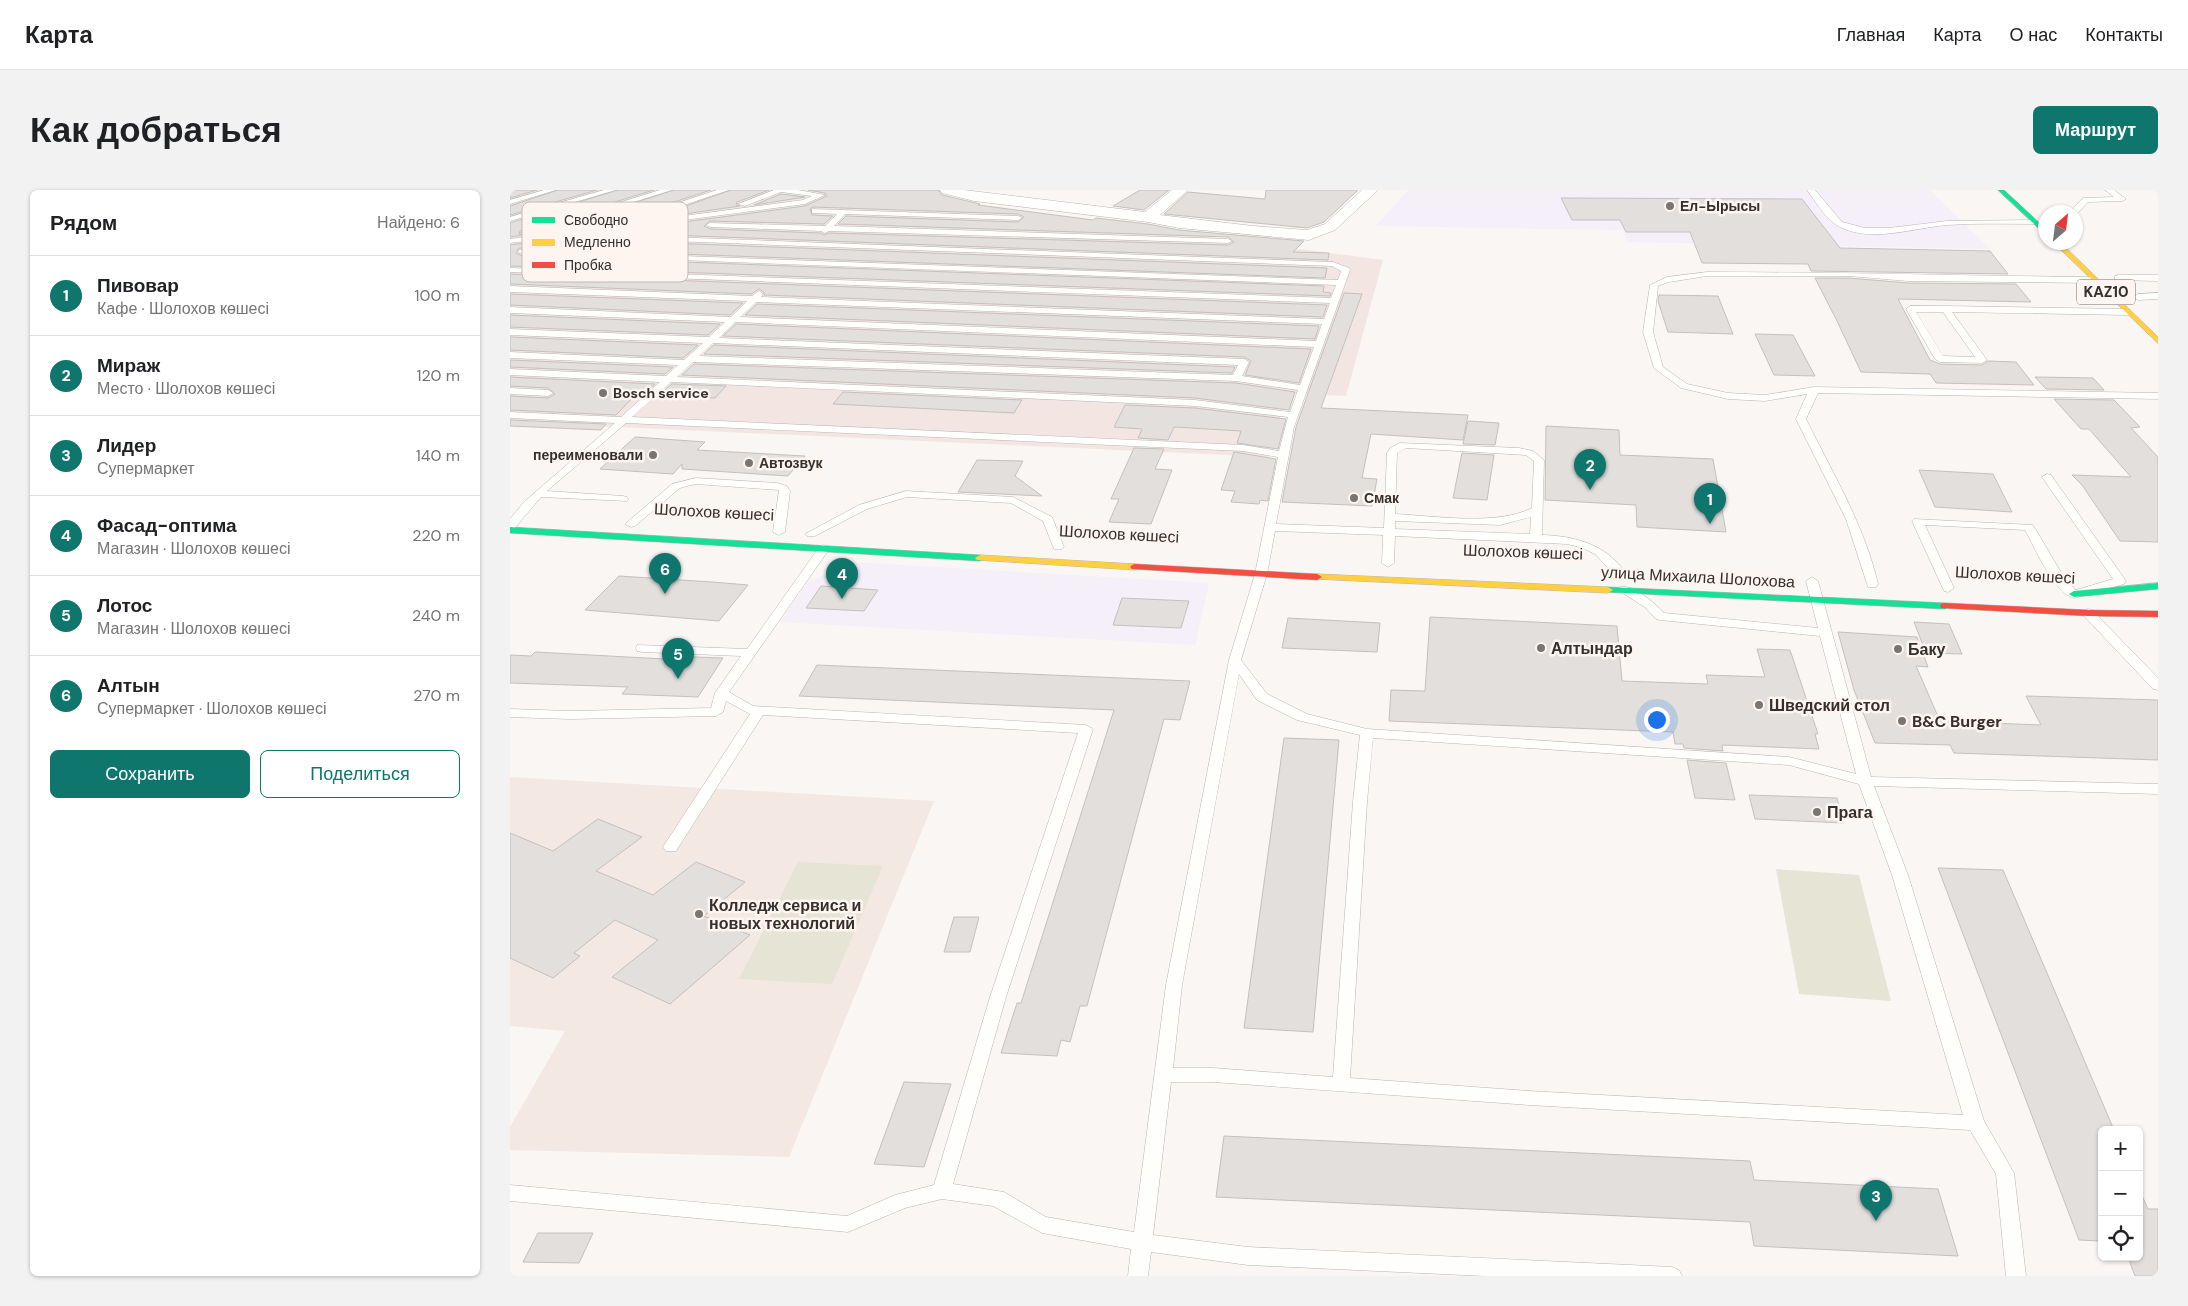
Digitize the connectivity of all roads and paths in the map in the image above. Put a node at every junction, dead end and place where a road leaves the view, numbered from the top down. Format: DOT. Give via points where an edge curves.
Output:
graph roads {
  1 [pos="552,190"];
  2 [pos="612,190"];
  3 [pos="668,190"];
  4 [pos="725,190"];
  5 [pos="780,190"];
  6 [pos="946,190"];
  7 [pos="1181,190"];
  8 [pos="1370,190"];
  9 [pos="1811,190"];
  10 [pos="2001,190"];
  11 [pos="2109,190"];
  12 [pos="510,202"];
  13 [pos="570,202"];
  14 [pos="628,202"];
  15 [pos="687,202"];
  16 [pos="2081,205"];
  17 [pos="814,211"];
  18 [pos="843,212"];
  19 [pos="714,214"];
  20 [pos="688,217"];
  21 [pos="1148,217"];
  22 [pos="1018,218"];
  23 [pos="2035,222"];
  24 [pos="710,225"];
  25 [pos="2038,225"];
  26 [pos="828,228"];
  27 [pos="522,233"];
  28 [pos="510,237"];
  29 [pos="688,240"];
  30 [pos="1228,241"];
  31 [pos="811,244"];
  32 [pos="2064,250"];
  33 [pos="688,258"];
  34 [pos="793,262"];
  35 [pos="2115,275"];
  36 [pos="688,277"];
  37 [pos="2158,278"];
  38 [pos="774,280"];
  39 [pos="2094,280"];
  40 [pos="1341,283"];
  41 [pos="510,289"];
  42 [pos="2138,296"];
  43 [pos="2158,296"];
  44 [pos="755,298"];
  45 [pos="1334,301"];
  46 [pos="1944,309"];
  47 [pos="2151,309"];
  48 [pos="510,310"];
  49 [pos="2128,312"];
  50 [pos="734,319"];
  51 [pos="1327,322"];
  52 [pos="510,332"];
  53 [pos="713,340"];
  54 [pos="2158,341"];
  55 [pos="1319,344"];
  56 [pos="510,355"];
  57 [pos="689,361"];
  58 [pos="510,372"];
  59 [pos="1236,378"];
  60 [pos="669,379"];
  61 [pos="1303,388"];
  62 [pos="1814,390"];
  63 [pos="510,391"];
  64 [pos="548,393"];
  65 [pos="2158,396"];
  66 [pos="510,415"];
  67 [pos="1293,415"];
  68 [pos="622,421"];
  69 [pos="1283,455"];
  70 [pos="2047,477"];
  71 [pos="540,494"];
  72 [pos="623,498"];
  73 [pos="1537,510"];
  74 [pos="513,516"];
  75 [pos="1391,516"];
  76 [pos="535,518"];
  77 [pos="626,524"];
  78 [pos="650,525"];
  79 [pos="1270,527"];
  80 [pos="512,530"];
  81 [pos="778,532"];
  82 [pos="1390,533"];
  83 [pos="807,534"];
  84 [pos="831,535"];
  85 [pos="1536,538"];
  86 [pos="1058,547"];
  87 [pos="824,548"];
  88 [pos="1263,562"];
  89 [pos="1388,563"];
  90 [pos="1600,571"];
  91 [pos="1624,572"];
  92 [pos="1812,581"];
  93 [pos="1871,584"];
  94 [pos="1546,586"];
  95 [pos="2158,586"];
  96 [pos="1948,588"];
  97 [pos="1623,590"];
  98 [pos="2055,593"];
  99 [pos="2074,594"];
  100 [pos="2158,595"];
  101 [pos="1818,600"];
  102 [pos="2088,613"];
  103 [pos="2158,614"];
  104 [pos="2158,624"];
  105 [pos="1827,633"];
  106 [pos="642,648"];
  107 [pos="750,653"];
  108 [pos="1235,660"];
  109 [pos="2158,686"];
  110 [pos="722,693"];
  111 [pos="759,711"];
  112 [pos="510,713"];
  113 [pos="1367,733"];
  114 [pos="1865,781"];
  115 [pos="2158,789"];
  116 [pos="671,846"];
  117 [pos="1162,1074"];
  118 [pos="1341,1084"];
  119 [pos="1975,1123"];
  120 [pos="942,1191"];
  121 [pos="510,1193"];
  122 [pos="1140,1242"];
  123 [pos="1138,1276"];
  124 [pos="1672,1276"];
  125 [pos="2016,1276"];
  1 -- 12 [label="lane"];
  2 -- 13 [label="lane"];
  3 -- 14 [label="lane"];
  4 -- 15 [label="lane"];
  5 -- 19 [label="lane"];
  5 -- 19 [label="lane" via="821,195 805,202"];
  6 -- 21 [label="street" via="974,197"];
  7 -- 21 [label="street"];
  8 -- 21 [label="street" via="1330,227 1309,234 1243,230"];
  9 -- 23 [label="lane" via="1837,223 1858,229"];
  10 -- 23 [label="highway"];
  11 -- 16 [label="lane" via="2122,199 2086,200"];
  17 -- 18 [label="lane"];
  18 -- 22 [label="lane"];
  18 -- 26 [label="lane"];
  19 -- 20 [label="lane"];
  23 -- 25 [label="highway"];
  24 -- 26 [label="lane"];
  26 -- 30 [label="lane"];
  26 -- 31 [label="lane"];
  27 -- 28 [label="lane"];
  29 -- 31 [label="lane"];
  31 -- 34 [label="lane"];
  31 -- 40 [label="lane" via="1333,264 1346,270"];
  32 -- 39 [label="highway, KAZ10"];
  33 -- 34 [label="lane"];
  34 -- 38 [label="lane"];
  34 -- 40 [label="lane"];
  35 -- 37 [label="lane"];
  35 -- 42 [label="highway, KAZ10"];
  36 -- 38 [label="lane"];
  38 -- 44 [label="lane"];
  38 -- 45 [label="lane"];
  39 -- 49 [label="highway, KAZ10"];
  39 -- 62 [label="lane" via="1707,274 1654,285 1648,332 1658,368 1684,386 1728,396 1765,398"];
  40 -- 45 [label="lane"];
  41 -- 44 [label="lane"];
  42 -- 43 [label="lane"];
  42 -- 47 [label="highway, KAZ10"];
  44 -- 50 [label="lane"];
  44 -- 51 [label="lane"];
  45 -- 51 [label="lane"];
  46 -- 46 [label="lane" via="1910,309 1940,359 1982,360"];
  46 -- 49 [label="lane"];
  48 -- 50 [label="lane"];
  49 -- 54 [label="highway, KAZ10"];
  50 -- 53 [label="lane"];
  50 -- 55 [label="lane"];
  51 -- 55 [label="lane"];
  52 -- 53 [label="lane"];
  53 -- 57 [label="lane"];
  53 -- 59 [label="lane" via="1244,362"];
  55 -- 61 [label="lane"];
  56 -- 57 [label="lane"];
  57 -- 59 [label="lane"];
  57 -- 60 [label="lane"];
  58 -- 60 [label="lane"];
  59 -- 61 [label="lane"];
  60 -- 67 [label="lane" via="1195,403"];
  60 -- 68 [label="lane"];
  61 -- 67 [label="lane"];
  62 -- 65 [label="lane"];
  62 -- 93 [label="lane" via="1801,419 1850,512"];
  63 -- 64 [label="lane"];
  66 -- 68 [label="lane"];
  67 -- 69 [label="lane"];
  68 -- 69 [label="lane" via="1243,448"];
  68 -- 71 [label="lane"];
  69 -- 79 [label="lane"];
  70 -- 99 [label="lane" via="2120,581"];
  71 -- 72 [label="lane"];
  71 -- 74 [label="lane"];
  73 -- 75 [label="lane" via="1500,522"];
  73 -- 75 [label="lane" via="1539,460 1529,453 1404,445 1392,453"];
  73 -- 85 [label="lane"];
  74 -- 76 [label="highway"];
  74 -- 80 [label="lane"];
  75 -- 82 [label="lane"];
  77 -- 78 [label="highway, Шолохов көшесі"];
  77 -- 81 [label="lane" via="676,486 696,481 783,488"];
  79 -- 82 [label="lane"];
  79 -- 88 [label="lane"];
  80 -- 87 [label="highway, Шолохов көшесі"];
  82 -- 85 [label="lane"];
  82 -- 89 [label="lane"];
  83 -- 84 [label="highway"];
  83 -- 86 [label="lane" via="863,507 916,494 1013,500 1048,519"];
  85 -- 91 [label="lane" via="1578,542 1594,548"];
  87 -- 88 [label="highway, Шолохов көшесі"];
  87 -- 107 [label="lane"];
  88 -- 94 [label="highway, Шолохов көшесі"];
  88 -- 108 [label="lane"];
  90 -- 91 [label="highway, Шолохов көшесі"];
  92 -- 101 [label="lane"];
  94 -- 97 [label="highway, улица Михаила Шолохова"];
  95 -- 99 [label="highway"];
  96 -- 99 [label="lane" via="1918,521 2029,527 2060,581"];
  97 -- 101 [label="highway, улица Михаила Шолохова"];
  97 -- 105 [label="lane" via="1650,605 1660,616"];
  98 -- 99 [label="highway, Шолохов көшесі"];
  99 -- 100 [label="highway, Шолохов көшесі"];
  101 -- 102 [label="highway, Шолохов көшесі"];
  101 -- 105 [label="lane"];
  102 -- 103 [label="highway"];
  102 -- 104 [label="highway"];
  102 -- 109 [label="lane"];
  105 -- 114 [label="lane"];
  106 -- 107 [label="lane"];
  107 -- 110 [label="lane"];
  108 -- 113 [label="lane" via="1262,697 1302,717"];
  108 -- 117 [label="lane" via="1174,985"];
  110 -- 111 [label="lane" via="750,710"];
  110 -- 112 [label="lane" via="716,712"];
  111 -- 116 [label="lane"];
  111 -- 120 [label="lane" via="1086,729 998,997"];
  113 -- 114 [label="lane" via="1789,761"];
  113 -- 118 [label="lane"];
  114 -- 115 [label="lane"];
  114 -- 119 [label="lane" via="1900,875"];
  117 -- 118 [label="lane"];
  117 -- 122 [label="lane"];
  118 -- 119 [label="lane"];
  119 -- 125 [label="lane" via="2005,1173"];
  120 -- 121 [label="lane" via="902,1202 848,1224"];
  120 -- 122 [label="lane" via="997,1198 1042,1225"];
  122 -- 123 [label="lane"];
  122 -- 124 [label="lane" via="1248,1256"];
}
